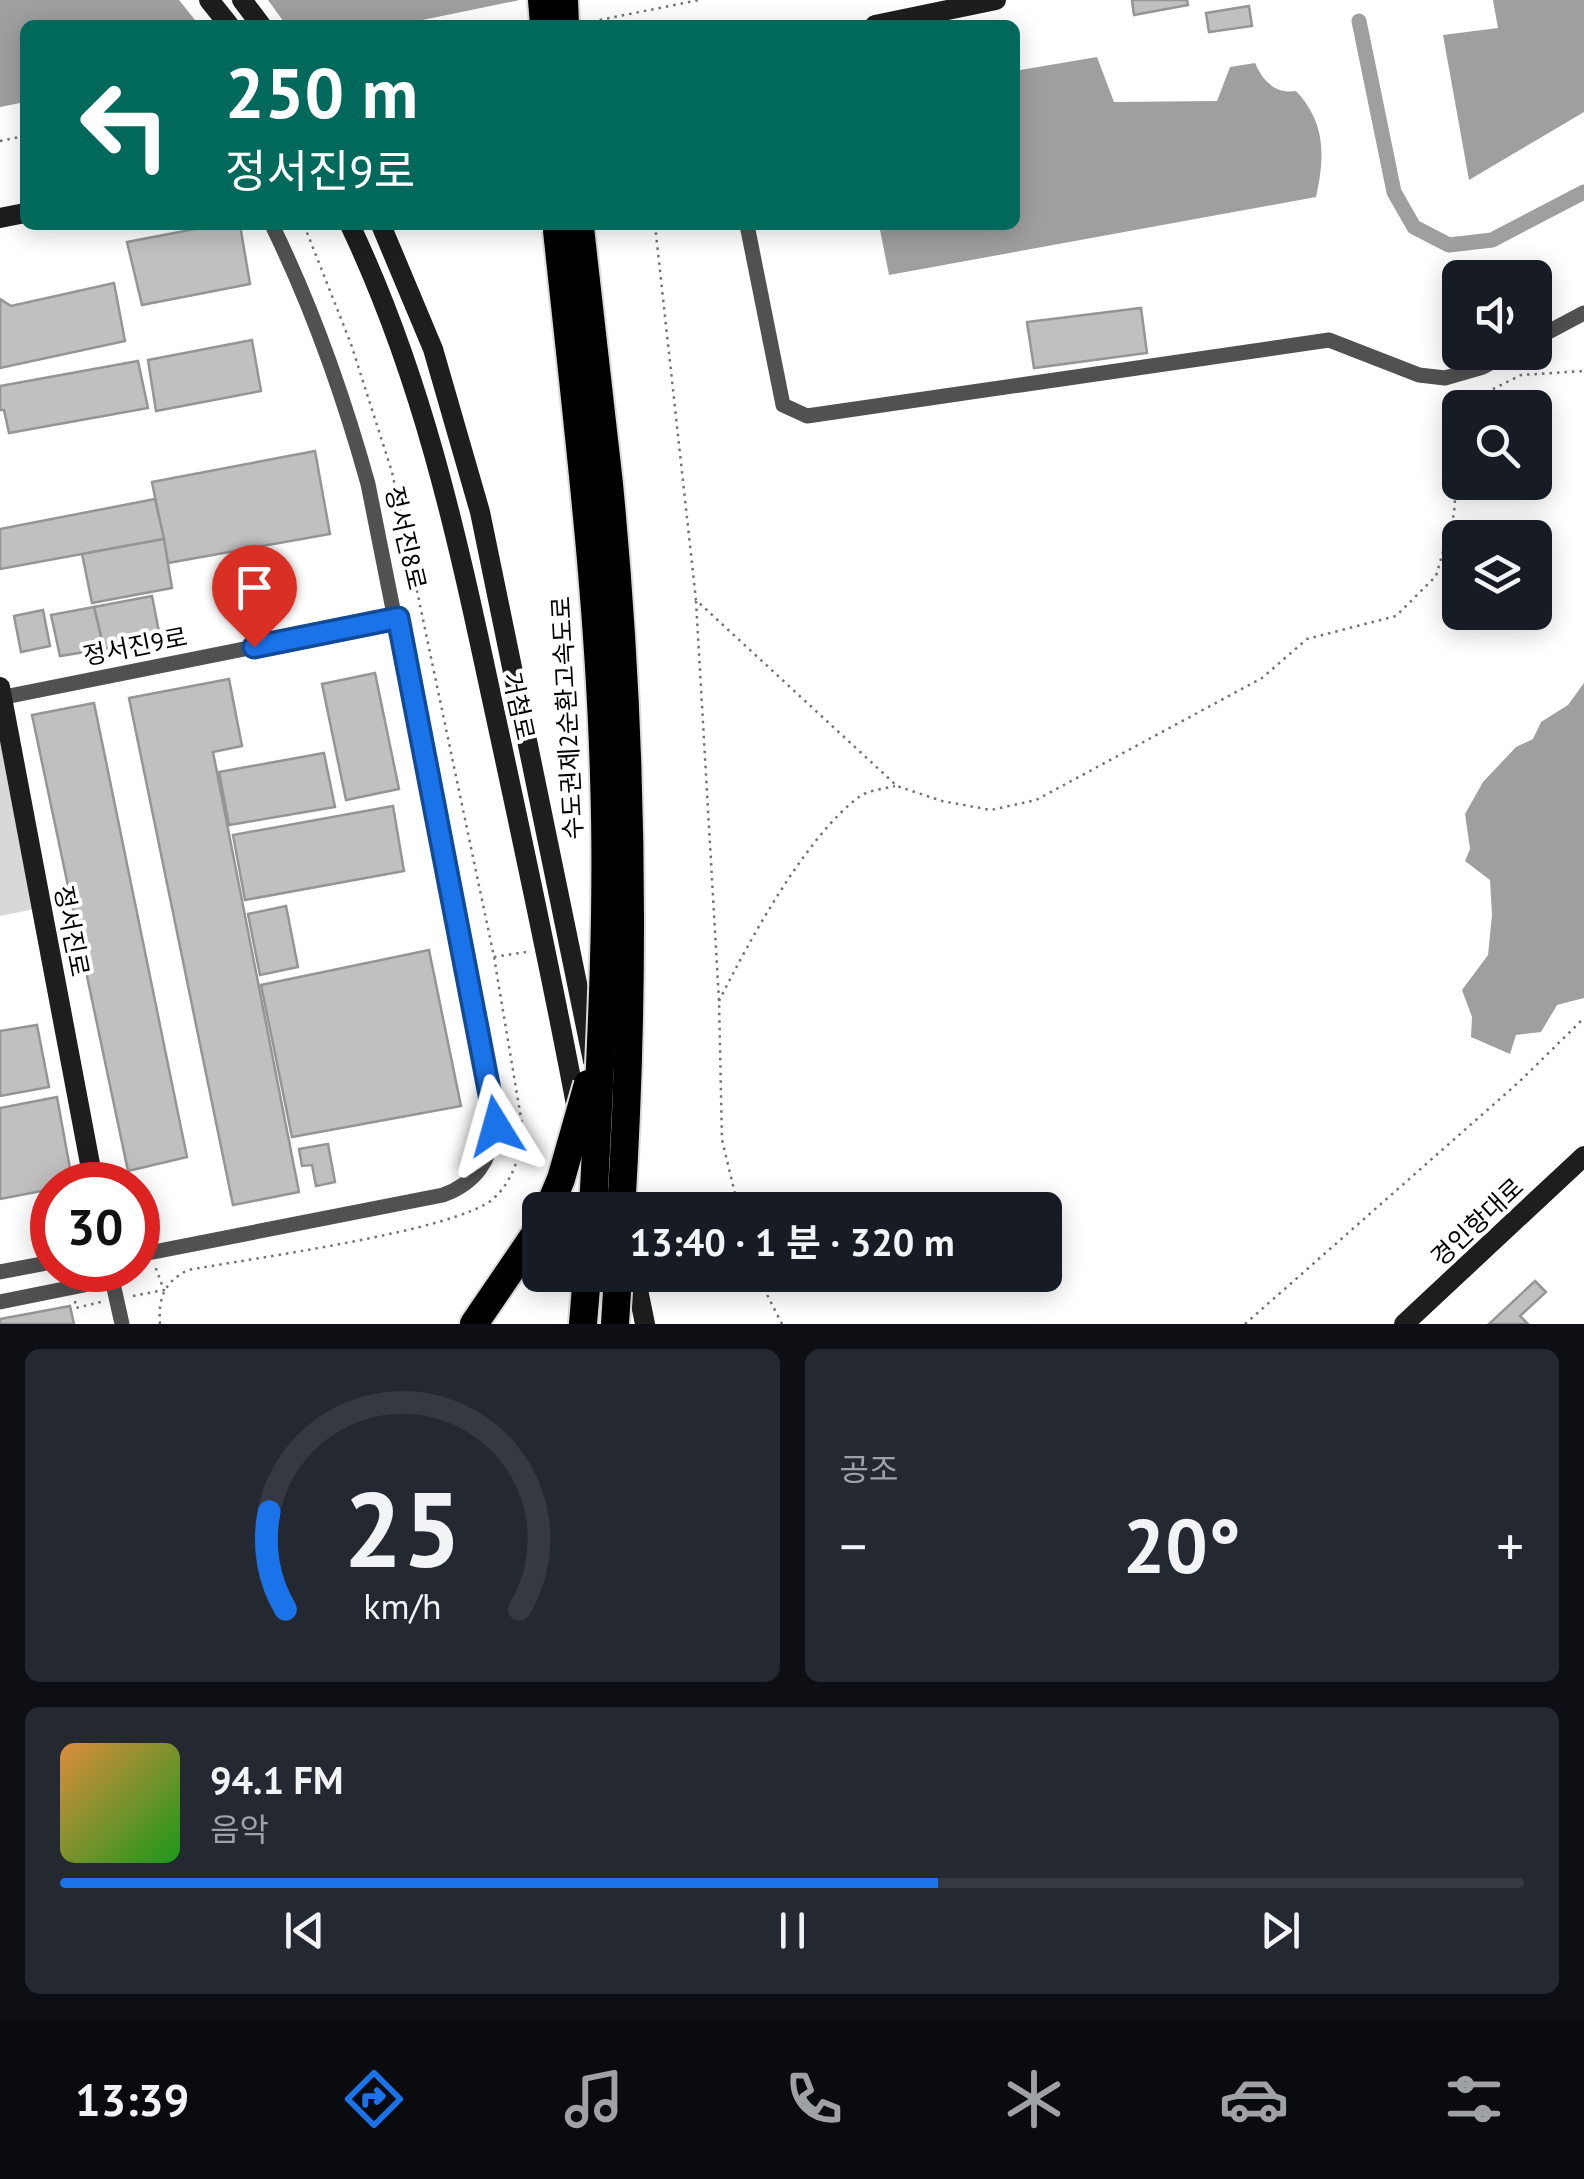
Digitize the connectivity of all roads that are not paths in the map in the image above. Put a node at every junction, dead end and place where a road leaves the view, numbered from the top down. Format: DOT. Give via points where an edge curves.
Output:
graph roads {
  1 [pos="209,0"];
  2 [pos="242,0"];
  3 [pos="996,0"];
  4 [pos="225,20"];
  5 [pos="257,20"];
  6 [pos="898,20"];
  7 [pos="274,230"];
  8 [pos="352,230"];
  9 [pos="383,230"];
  10 [pos="557,230"];
  11 [pos="581,230"];
  12 [pos="749,230"];
  13 [pos="1584,313"];
  14 [pos="1552,330"];
  15 [pos="1476,370"];
  16 [pos="398,618"];
  17 [pos="1,695"];
  18 [pos="601,1039"];
  19 [pos="1584,1156"];
  20 [pos="90,1162"];
  21 [pos="556,1192"];
  22 [pos="592,1192"];
  23 [pos="596,1192"];
  24 [pos="618,1192"];
  25 [pos="623,1192"];
  26 [pos="160,1251"];
  27 [pos="522,1253"];
  28 [pos="30,1266"];
  29 [pos="0,1272"];
  30 [pos="49,1292"];
  31 [pos="115,1292"];
  32 [pos="586,1292"];
  33 [pos="611,1292"];
  34 [pos="617,1292"];
  35 [pos="638,1292"];
  36 [pos="0,1302"];
  37 [pos="122,1324"];
  38 [pos="474,1324"];
  39 [pos="583,1324"];
  40 [pos="616,1324"];
  41 [pos="645,1324"];
  42 [pos="1404,1324"];
  1 -- 4 [label="street"];
  2 -- 5 [label="street"];
  3 -- 6 [label="street"];
  7 -- 16 [label="street, 정서진8로" via="341,388"];
  8 -- 22 [label="street, 거첨로" via="403,348 453,520 547,948"];
  9 -- 24 [label="street, 거첨로" via="433,348 480,512"];
  10 -- 18 [label="highway, 수도권제2순환고속도로, bridge" via="584,488 604,776"];
  11 -- 25 [label="highway, bridge" via="609,486 626,774"];
  12 -- 15 [label="street" via="783,405 807,416 1330,340 1419,376"];
  13 -- 14 [label="street"];
  16 -- 17 [label="street, 정서진9로"];
  16 -- 26 [label="street, 정서진8로" via="495,1106 488,1157 472,1180 443,1195"];
  17 -- 20 [label="street, 정서진로"];
  18 -- 21 [label="highway, bridge"];
  18 -- 23 [label="highway, 수도권제2순환고속도로, bridge"];
  19 -- 42 [label="street, 경인항대로"];
  27 -- 38 [label="highway"];
  28 -- 29 [label="street"];
  30 -- 36 [label="street"];
  31 -- 37 [label="street"];
  32 -- 39 [label="highway"];
  33 -- 40 [label="street"];
  34 -- 40 [label="highway, bridge"];
  35 -- 41 [label="street"];
}
